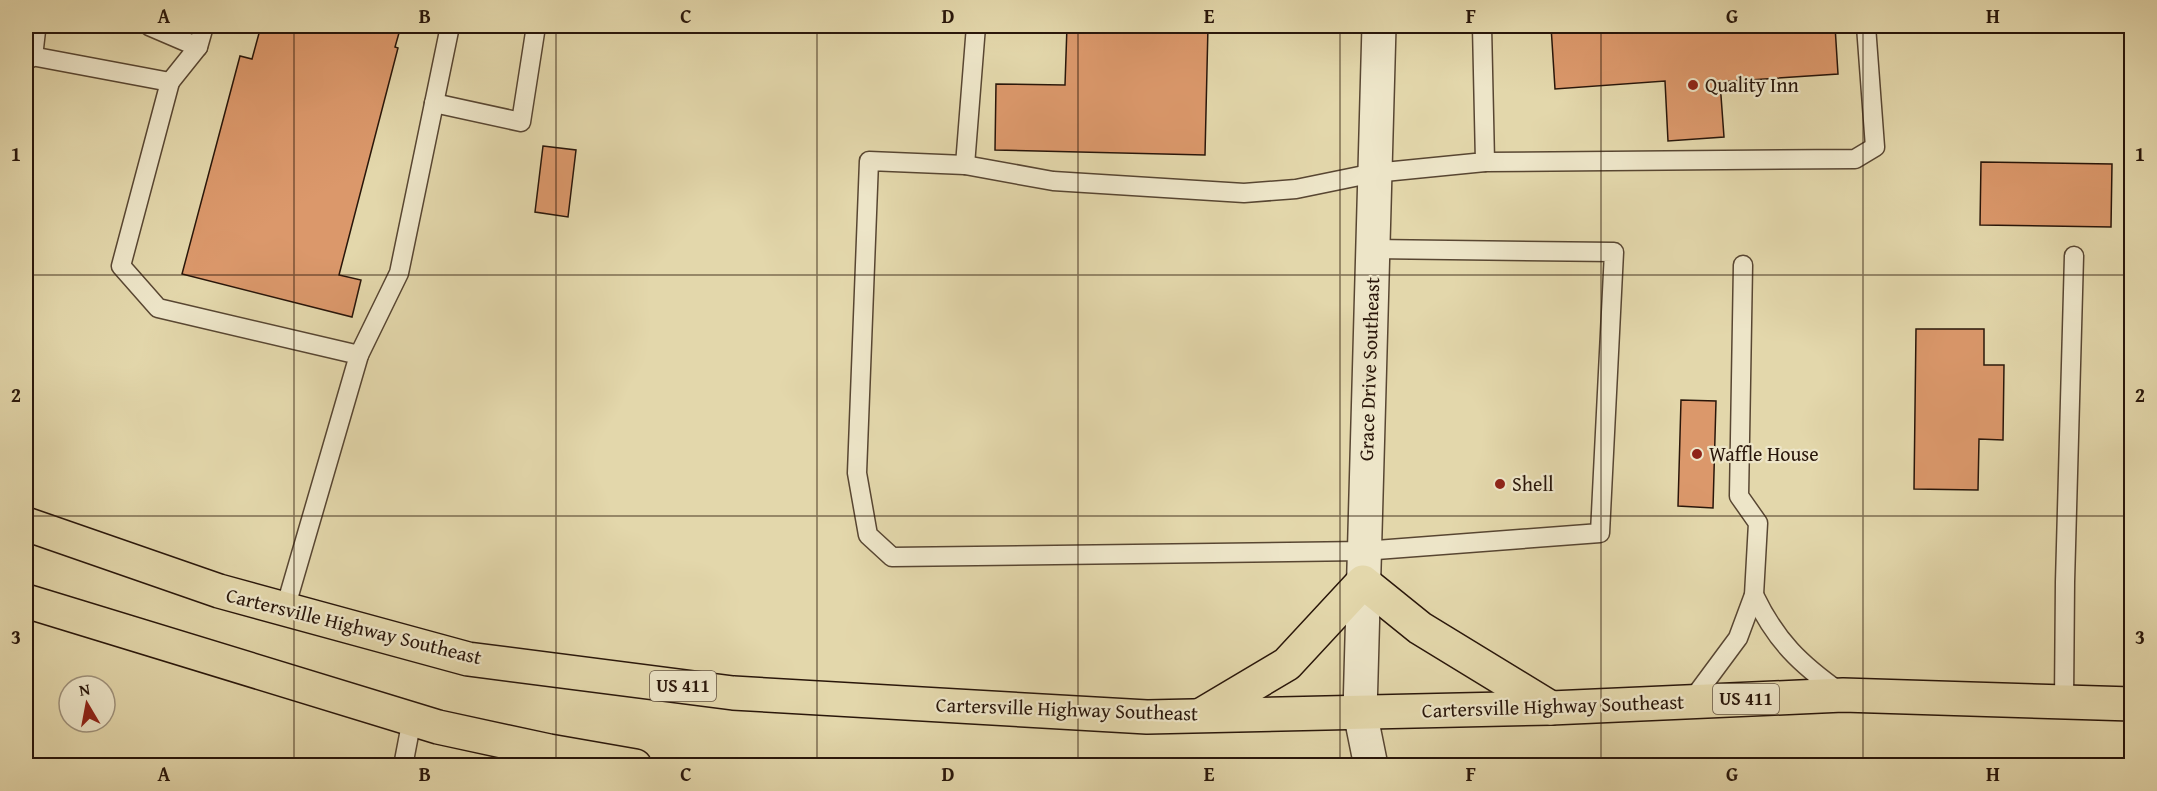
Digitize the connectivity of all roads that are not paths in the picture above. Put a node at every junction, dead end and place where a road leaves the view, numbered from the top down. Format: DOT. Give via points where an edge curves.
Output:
graph roads {
  1 [pos="29,26"];
  2 [pos="149,26"];
  3 [pos="204,26"];
  4 [pos="450,26"];
  5 [pos="536,26"];
  6 [pos="975,26"];
  7 [pos="1379,26"];
  8 [pos="1482,26"];
  9 [pos="1866,26"];
  10 [pos="198,47"];
  11 [pos="26,54"];
  12 [pos="170,82"];
  13 [pos="435,103"];
  14 [pos="1485,162"];
  15 [pos="965,165"];
  16 [pos="1374,173"];
  17 [pos="1373,249"];
  18 [pos="2074,256"];
  19 [pos="1743,265"];
  20 [pos="359,356"];
  21 [pos="26,524"];
  22 [pos="1363,566"];
  23 [pos="1754,595"];
  24 [pos="26,601"];
  25 [pos="285,609"];
  26 [pos="1844,695"];
  27 [pos="2064,701"];
  28 [pos="1687,702"];
  29 [pos="2132,704"];
  30 [pos="1551,708"];
  31 [pos="1360,712"];
  32 [pos="1202,715"];
  33 [pos="411,719"];
  34 [pos="403,765"];
  35 [pos="635,765"];
  36 [pos="1371,765"];
  1 -- 11 [label="street"];
  2 -- 10 [label="lane"];
  3 -- 10 [label="lane"];
  4 -- 13 [label="lane"];
  5 -- 13 [label="lane" via="521,122"];
  6 -- 15 [label="lane"];
  7 -- 16 [label="street, Grace Drive Southeast"];
  8 -- 14 [label="lane"];
  9 -- 14 [label="lane" via="1875,147 1855,159"];
  10 -- 12 [label="lane"];
  11 -- 12 [label="lane"];
  12 -- 20 [label="lane" via="121,266 158,308"];
  13 -- 20 [label="lane" via="399,273"];
  14 -- 16 [label="lane"];
  15 -- 16 [label="lane" via="1053,181 1244,193 1296,189"];
  15 -- 22 [label="lane" via="869,161 857,473 868,535 892,557"];
  16 -- 17 [label="street, Grace Drive Southeast"];
  17 -- 22 [label="street, Grace Drive Southeast"];
  17 -- 22 [label="lane" via="1614,252 1600,533"];
  18 -- 27 [label="lane"];
  19 -- 23 [label="lane" via="1739,496 1758,523"];
  20 -- 25 [label="lane"];
  21 -- 25 [label="highway, Cartersville Highway Southeast / US 411" via="219,591"];
  22 -- 30 [label="highway" via="1420,628"];
  22 -- 31 [label="street, Grace Drive Southeast"];
  22 -- 32 [label="highway" via="1287,664"];
  23 -- 26 [label="lane" via="1767,623 1786,648 1809,671"];
  23 -- 28 [label="lane" via="1738,638"];
  24 -- 33 [label="highway"];
  25 -- 32 [label="highway, Cartersville Highway Southeast / US 411" via="468,659 733,693 1147,717"];
  26 -- 27 [label="highway, Cartersville Highway Southeast / US 411"];
  26 -- 28 [label="highway, Cartersville Highway Southeast / US 411"];
  27 -- 29 [label="highway, Cartersville Highway Southeast / US 411"];
  28 -- 30 [label="highway, Cartersville Highway Southeast / US 411"];
  30 -- 31 [label="highway, Cartersville Highway Southeast / US 411"];
  31 -- 32 [label="highway, Cartersville Highway Southeast / US 411"];
  31 -- 36 [label="street, Grace Drive Southeast"];
  33 -- 34 [label="lane"];
  33 -- 35 [label="highway" via="549,751"];
}
